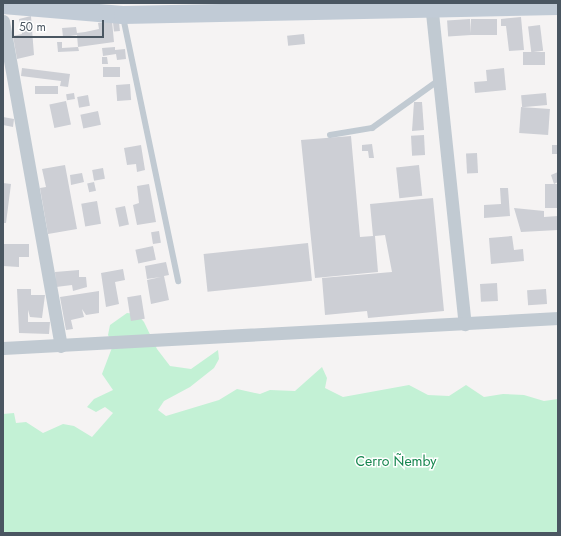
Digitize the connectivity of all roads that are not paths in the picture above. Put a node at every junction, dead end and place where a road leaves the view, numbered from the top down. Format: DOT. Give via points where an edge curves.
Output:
graph roads {
  1 [pos="431,4"];
  2 [pos="3,5"];
  3 [pos="339,6"];
  4 [pos="558,6"];
  5 [pos="52,7"];
  6 [pos="123,15"];
  7 [pos="3,21"];
  8 [pos="439,80"];
  9 [pos="330,134"];
  10 [pos="178,281"];
  11 [pos="558,318"];
  12 [pos="465,324"];
  13 [pos="61,346"];
  14 [pos="3,348"];
  1 -- 3 [label="street"];
  1 -- 4 [label="street"];
  1 -- 8 [label="street"];
  2 -- 5 [label="street"];
  3 -- 6 [label="street"];
  5 -- 6 [label="street"];
  6 -- 10 [label="lane"];
  7 -- 13 [label="street"];
  8 -- 9 [label="lane" via="372,128"];
  8 -- 12 [label="street"];
  11 -- 12 [label="street"];
  12 -- 13 [label="street"];
  13 -- 14 [label="street"];
}
